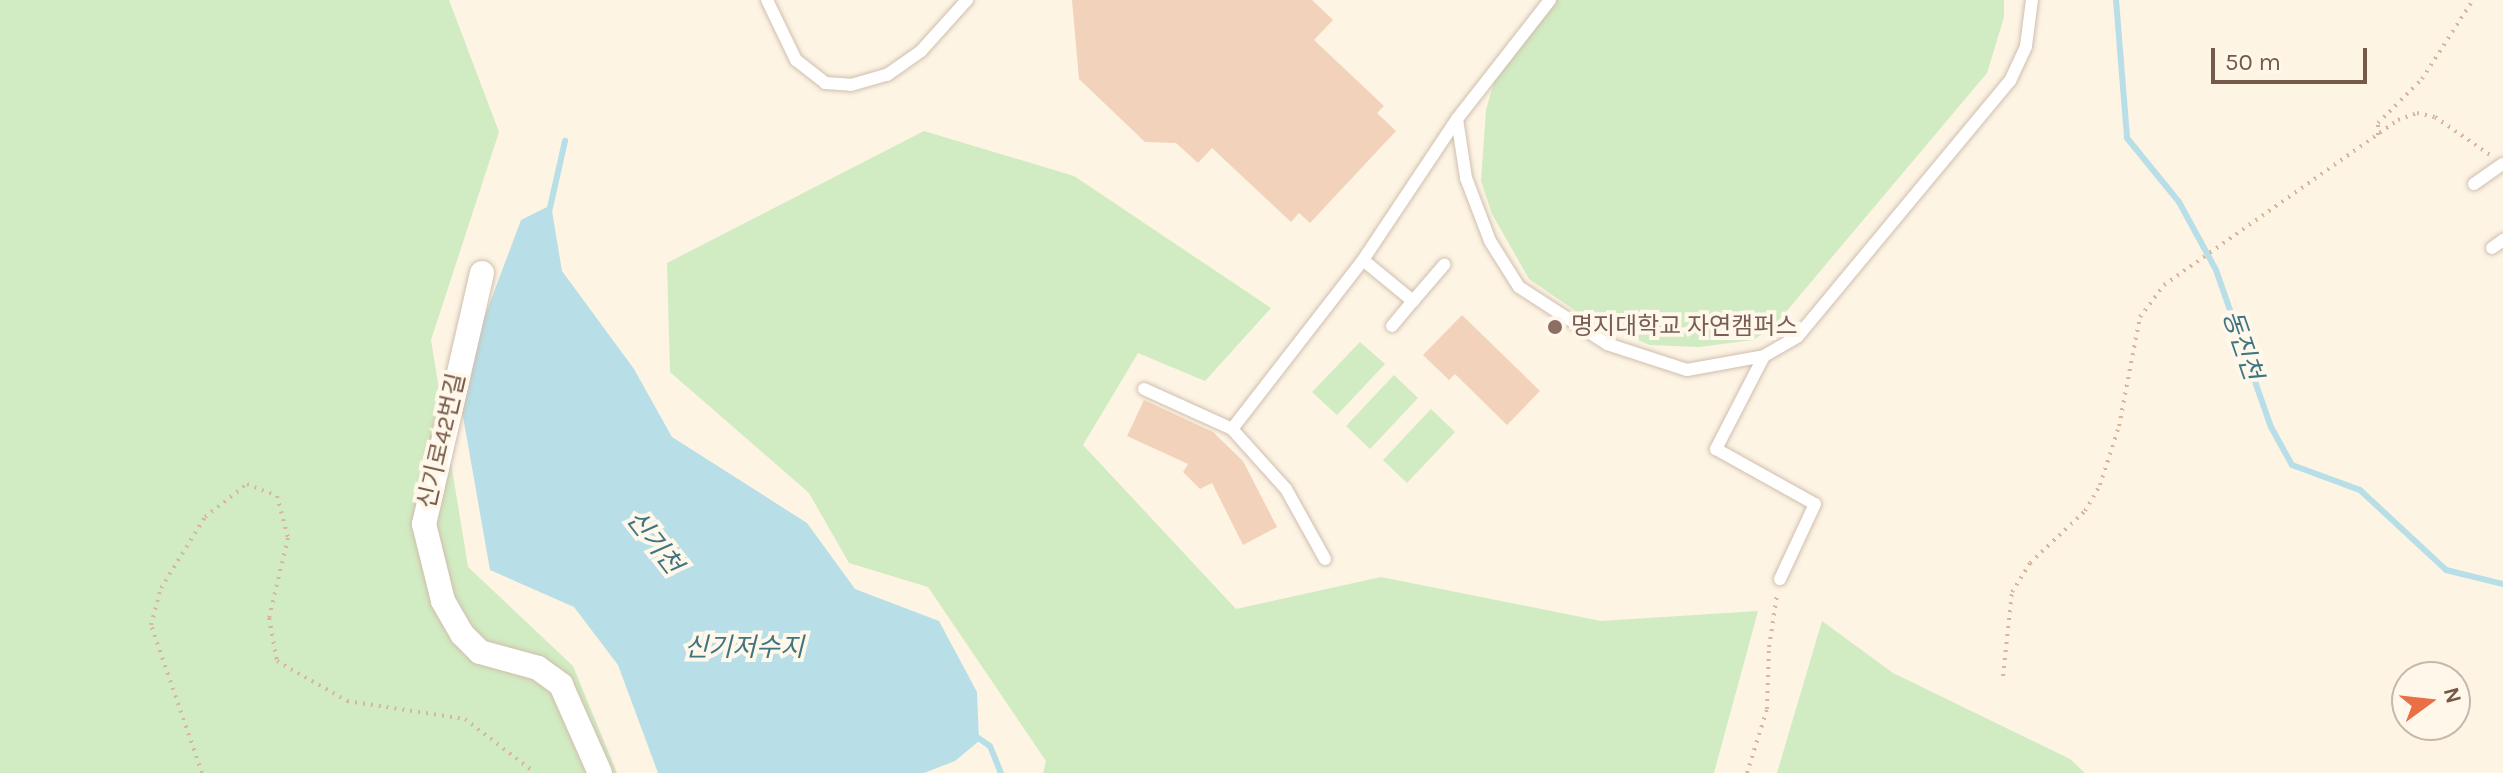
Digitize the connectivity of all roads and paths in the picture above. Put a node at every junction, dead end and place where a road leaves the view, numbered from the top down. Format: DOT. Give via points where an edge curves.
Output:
graph roads {
  1 [pos="767,0"];
  2 [pos="967,0"];
  3 [pos="1550,0"];
  4 [pos="2032,0"];
  5 [pos="2473,0"];
  6 [pos="1457,119"];
  7 [pos="2378,135"];
  8 [pos="2502,164"];
  9 [pos="2474,184"];
  10 [pos="2503,240"];
  11 [pos="2492,248"];
  12 [pos="1363,260"];
  13 [pos="1444,265"];
  14 [pos="482,273"];
  15 [pos="1413,301"];
  16 [pos="1392,326"];
  17 [pos="1764,356"];
  18 [pos="1144,389"];
  19 [pos="1232,429"];
  20 [pos="1325,559"];
  21 [pos="1780,579"];
  22 [pos="2003,676"];
  23 [pos="202,773"];
  24 [pos="535,773"];
  25 [pos="600,773"];
  26 [pos="1747,773"];
  1 -- 2 [label="lane" via="796,60 825,83 851,85 887,75 921,51"];
  3 -- 6 [label="lane"];
  4 -- 17 [label="lane" via="2026,46 2010,81 1798,336"];
  5 -- 7 [label="path" via="2422,79 2378,123"];
  6 -- 12 [label="lane"];
  6 -- 17 [label="lane" via="1471,191 1490,241 1519,287 1595,337 1654,362 1687,370"];
  7 -- 8 [label="path" via="2417,113 2435,117"];
  7 -- 22 [label="path" via="2164,285 2140,317 2119,426 2100,485 2085,511 2030,563 2012,592"];
  8 -- 9 [label="lane"];
  10 -- 11 [label="lane"];
  12 -- 15 [label="lane"];
  12 -- 19 [label="lane"];
  13 -- 15 [label="lane"];
  14 -- 25 [label="street, 신기로42번길" via="424,524 443,601 462,634 480,652 538,668 561,685"];
  15 -- 16 [label="lane"];
  17 -- 21 [label="lane" via="1716,449 1815,504"];
  18 -- 19 [label="lane"];
  19 -- 20 [label="lane" via="1286,489"];
  21 -- 26 [label="path" via="1769,647 1767,709"];
  23 -- 24 [label="path" via="151,625 161,588 205,517 247,484 277,496 288,538 269,618 277,661 347,701 465,719"];
}
